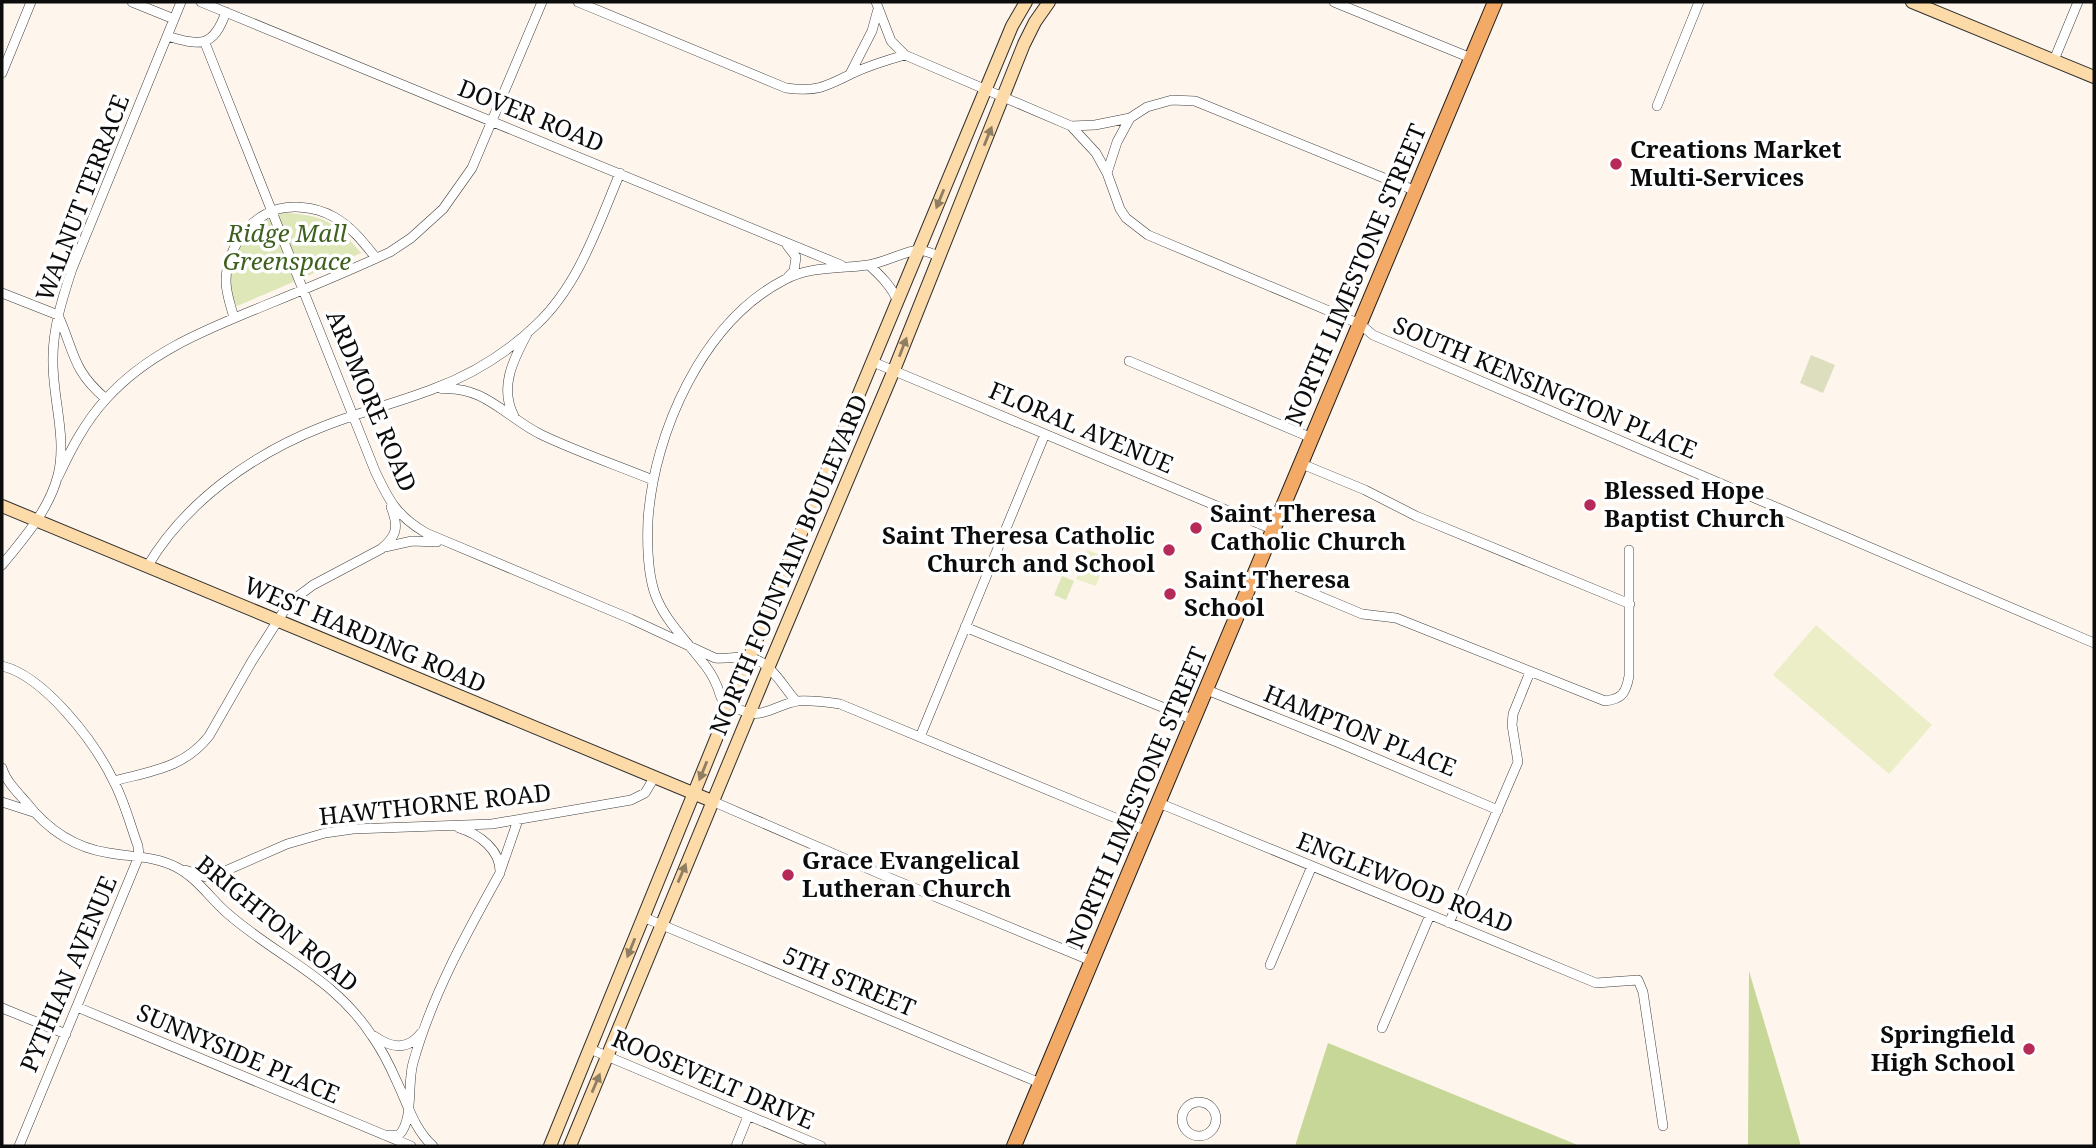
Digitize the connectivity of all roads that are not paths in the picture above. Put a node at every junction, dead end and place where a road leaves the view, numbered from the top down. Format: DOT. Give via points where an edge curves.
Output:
graph roads {
  1 [pos="31,2"];
  2 [pos="132,2"];
  3 [pos="181,2"];
  4 [pos="201,2"];
  5 [pos="542,2"];
  6 [pos="578,2"];
  7 [pos="1026,2"];
  8 [pos="1049,2"];
  9 [pos="1334,2"];
  10 [pos="1495,2"];
  11 [pos="1699,2"];
  12 [pos="1912,2"];
  13 [pos="2078,2"];
  14 [pos="877,5"];
  15 [pos="226,12"];
  16 [pos="174,19"];
  17 [pos="167,36"];
  18 [pos="205,43"];
  19 [pos="905,55"];
  20 [pos="1472,58"];
  21 [pos="2054,60"];
  22 [pos="2,73"];
  23 [pos="849,75"];
  24 [pos="2094,77"];
  25 [pos="985,90"];
  26 [pos="1003,97"];
  27 [pos="1657,106"];
  28 [pos="1130,118"];
  29 [pos="492,122"];
  30 [pos="1071,126"];
  31 [pos="620,173"];
  32 [pos="1107,173"];
  33 [pos="1416,191"];
  34 [pos="272,211"];
  35 [pos="783,242"];
  36 [pos="919,250"];
  37 [pos="939,256"];
  38 [pos="376,258"];
  39 [pos="869,265"];
  40 [pos="846,267"];
  41 [pos="786,278"];
  42 [pos="303,290"];
  43 [pos="2,293"];
  44 [pos="898,303"];
  45 [pos="58,315"];
  46 [pos="234,318"];
  47 [pos="1360,324"];
  48 [pos="530,330"];
  49 [pos="1129,361"];
  50 [pos="873,362"];
  51 [pos="894,370"];
  52 [pos="432,390"];
  53 [pos="106,399"];
  54 [pos="354,416"];
  55 [pos="515,419"];
  56 [pos="1045,434"];
  57 [pos="1312,438"];
  58 [pos="1302,464"];
  59 [pos="58,477"];
  60 [pos="653,480"];
  61 [pos="389,502"];
  62 [pos="2,506"];
  63 [pos="37,521"];
  64 [pos="1274,530"];
  65 [pos="448,543"];
  66 [pos="381,549"];
  67 [pos="1629,550"];
  68 [pos="2,565"];
  69 [pos="147,567"];
  70 [pos="1257,570"];
  71 [pos="1630,604"];
  72 [pos="276,620"];
  73 [pos="965,626"];
  74 [pos="2094,643"];
  75 [pos="691,647"];
  76 [pos="749,658"];
  77 [pos="2,666"];
  78 [pos="769,666"];
  79 [pos="1530,671"];
  80 [pos="1207,690"];
  81 [pos="796,701"];
  82 [pos="730,705"];
  83 [pos="751,714"];
  84 [pos="1195,720"];
  85 [pos="920,737"];
  86 [pos="2,768"];
  87 [pos="654,778"];
  88 [pos="114,781"];
  89 [pos="693,794"];
  90 [pos="712,801"];
  91 [pos="2,802"];
  92 [pos="1159,803"];
  93 [pos="1498,810"];
  94 [pos="33,812"];
  95 [pos="518,820"];
  96 [pos="447,825"];
  97 [pos="1147,831"];
  98 [pos="139,856"];
  99 [pos="1312,866"];
  100 [pos="176,867"];
  101 [pos="500,873"];
  102 [pos="1430,915"];
  103 [pos="643,917"];
  104 [pos="1449,923"];
  105 [pos="660,925"];
  106 [pos="1092,961"];
  107 [pos="1270,965"];
  108 [pos="77,1007"];
  109 [pos="2,1008"];
  110 [pos="425,1028"];
  111 [pos="1382,1028"];
  112 [pos="370,1033"];
  113 [pos="66,1034"];
  114 [pos="590,1049"];
  115 [pos="607,1056"];
  116 [pos="1040,1083"];
  117 [pos="408,1108"];
  118 [pos="748,1116"];
  119 [pos="1663,1126"];
  120 [pos="384,1135"];
  121 [pos="19,1146"];
  122 [pos="411,1146"];
  123 [pos="433,1146"];
  124 [pos="550,1146"];
  125 [pos="570,1146"];
  126 [pos="736,1146"];
  127 [pos="821,1146"];
  128 [pos="1014,1146"];
  1 -- 22 [label="street"];
  2 -- 16 [label="street"];
  3 -- 16 [label="street, WALNUT TERRACE"];
  4 -- 15 [label="street, DOVER ROAD"];
  5 -- 29 [label="street"];
  6 -- 23 [label="street" via="786,88 815,89"];
  7 -- 25 [label="street, NORTH FOUNTAIN BOULEVARD"];
  8 -- 26 [label="street, NORTH FOUNTAIN BOULEVARD" via="1024,44"];
  9 -- 20 [label="street"];
  10 -- 20 [label="main road, NORTH LIMESTONE STREET"];
  11 -- 27 [label="street"];
  12 -- 21 [label="street"];
  13 -- 21 [label="street"];
  14 -- 19 [label="street" via="891,41"];
  14 -- 23 [label="street" via="873,31"];
  15 -- 18 [label="street" via="213,38"];
  15 -- 29 [label="street, DOVER ROAD"];
  16 -- 17 [label="street, WALNUT TERRACE"];
  17 -- 18 [label="street"];
  17 -- 45 [label="street, WALNUT TERRACE" via="72,269"];
  18 -- 34 [label="street, ARDMORE ROAD"];
  19 -- 23 [label="street"];
  19 -- 25 [label="street"];
  20 -- 33 [label="main road, NORTH LIMESTONE STREET"];
  21 -- 24 [label="street"];
  25 -- 26 [label="street"];
  25 -- 36 [label="street, NORTH FOUNTAIN BOULEVARD, one-way"];
  26 -- 30 [label="street"];
  37 -- 26 [label="street, NORTH FOUNTAIN BOULEVARD, one-way"];
  28 -- 30 [label="street"];
  28 -- 32 [label="street"];
  28 -- 33 [label="street" via="1172,100 1195,101"];
  29 -- 31 [label="street, DOVER ROAD"];
  29 -- 38 [label="street" via="472,168 443,209 411,238"];
  30 -- 32 [label="street, SOUTH KENSINGTON PLACE"];
  31 -- 35 [label="street, DOVER ROAD"];
  31 -- 48 [label="street" via="579,267"];
  32 -- 47 [label="street, SOUTH KENSINGTON PLACE" via="1120,209 1148,235"];
  33 -- 47 [label="main road, NORTH LIMESTONE STREET"];
  34 -- 38 [label="street" via="300,207 324,212 347,225"];
  34 -- 42 [label="street, ARDMORE ROAD"];
  34 -- 46 [label="street" via="244,234 231,255 226,281"];
  35 -- 40 [label="street, DOVER ROAD"];
  35 -- 41 [label="street" via="796,257 794,271"];
  36 -- 37 [label="street"];
  36 -- 39 [label="street"];
  36 -- 44 [label="street, NORTH FOUNTAIN BOULEVARD"];
  51 -- 37 [label="street, NORTH FOUNTAIN BOULEVARD, one-way"];
  38 -- 42 [label="street"];
  39 -- 40 [label="street"];
  39 -- 44 [label="street"];
  40 -- 41 [label="street"];
  41 -- 60 [label="street" via="737,316 692,375 672,418"];
  42 -- 46 [label="street"];
  42 -- 54 [label="street, ARDMORE ROAD"];
  43 -- 45 [label="street"];
  44 -- 50 [label="street, NORTH FOUNTAIN BOULEVARD"];
  45 -- 53 [label="street" via="77,366"];
  45 -- 59 [label="street, WALNUT TERRACE" via="52,364 62,444"];
  46 -- 53 [label="street" via="146,363"];
  47 -- 57 [label="main road, NORTH LIMESTONE STREET"];
  47 -- 74 [label="street, SOUTH KENSINGTON PLACE" via="1373,335"];
  48 -- 52 [label="street" via="478,368"];
  48 -- 55 [label="street" via="507,387"];
  49 -- 57 [label="street"];
  50 -- 51 [label="street, FLORAL AVENUE"];
  50 -- 76 [label="street, NORTH FOUNTAIN BOULEVARD"];
  51 -- 56 [label="street, FLORAL AVENUE"];
  51 -- 78 [label="street, NORTH FOUNTAIN BOULEVARD"];
  52 -- 54 [label="street"];
  52 -- 55 [label="street" via="475,393"];
  53 -- 59 [label="street" via="84,428"];
  54 -- 61 [label="street, ARDMORE ROAD"];
  54 -- 69 [label="street" via="296,438 226,481 183,520"];
  55 -- 60 [label="street" via="547,438"];
  56 -- 64 [label="street, FLORAL AVENUE"];
  56 -- 73 [label="street"];
  57 -- 58 [label="main road, NORTH LIMESTONE STREET"];
  58 -- 64 [label="main road, NORTH LIMESTONE STREET"];
  58 -- 71 [label="street"];
  59 -- 63 [label="street, WALNUT TERRACE"];
  60 -- 75 [label="street" via="648,554 655,593 674,628"];
  61 -- 65 [label="street, ARDMORE ROAD" via="416,527"];
  61 -- 66 [label="street" via="396,528"];
  62 -- 63 [label="street, WEST HARDING ROAD"];
  63 -- 68 [label="street, WALNUT TERRACE"];
  63 -- 69 [label="street, WEST HARDING ROAD"];
  64 -- 70 [label="main road, NORTH LIMESTONE STREET"];
  65 -- 66 [label="street" via="412,541"];
  65 -- 75 [label="street, ARDMORE ROAD"];
  66 -- 72 [label="street" via="297,595"];
  67 -- 71 [label="street"];
  69 -- 72 [label="street, WEST HARDING ROAD"];
  70 -- 79 [label="street" via="1362,614 1396,618"];
  70 -- 80 [label="main road, NORTH LIMESTONE STREET"];
  71 -- 79 [label="street" via="1629,676 1627,687 1615,700 1605,701"];
  72 -- 87 [label="street, WEST HARDING ROAD"];
  72 -- 88 [label="street" via="200,747 180,762"];
  73 -- 84 [label="street"];
  73 -- 85 [label="street"];
  75 -- 76 [label="street, ARDMORE ROAD" via="715,658"];
  75 -- 82 [label="street"];
  76 -- 78 [label="street, ARDMORE ROAD"];
  76 -- 82 [label="street, NORTH FOUNTAIN BOULEVARD"];
  77 -- 88 [label="street" via="22,673 46,691 89,742"];
  78 -- 81 [label="street"];
  78 -- 83 [label="street, NORTH FOUNTAIN BOULEVARD"];
  79 -- 93 [label="street" via="1513,714 1518,762"];
  80 -- 84 [label="main road, NORTH LIMESTONE STREET"];
  80 -- 93 [label="street, HAMPTON PLACE"];
  81 -- 83 [label="street"];
  81 -- 85 [label="street" via="840,704"];
  82 -- 83 [label="street"];
  82 -- 89 [label="street, NORTH FOUNTAIN BOULEVARD, one-way"];
  83 -- 90 [label="street, NORTH FOUNTAIN BOULEVARD"];
  84 -- 92 [label="main road, NORTH LIMESTONE STREET"];
  85 -- 97 [label="street"];
  86 -- 94 [label="street"];
  87 -- 89 [label="street, WEST HARDING ROAD"];
  87 -- 95 [label="street, HAWTHORNE ROAD" via="645,793 631,800"];
  88 -- 98 [label="street"];
  89 -- 90 [label="street, WEST HARDING ROAD"];
  89 -- 103 [label="street, NORTH FOUNTAIN BOULEVARD"];
  105 -- 90 [label="street, NORTH FOUNTAIN BOULEVARD, one-way"];
  90 -- 106 [label="street"];
  91 -- 94 [label="street"];
  92 -- 97 [label="main road, NORTH LIMESTONE STREET"];
  92 -- 99 [label="street, ENGLEWOOD ROAD"];
  93 -- 104 [label="street"];
  94 -- 98 [label="street, BRIGHTON ROAD" via="82,847"];
  95 -- 96 [label="street, HAWTHORNE ROAD"];
  95 -- 101 [label="street"];
  96 -- 100 [label="street, HAWTHORNE ROAD" via="325,833 206,877"];
  96 -- 101 [label="street" via="485,841 499,860"];
  97 -- 106 [label="main road, NORTH LIMESTONE STREET"];
  98 -- 100 [label="street, BRIGHTON ROAD"];
  98 -- 108 [label="street, PYTHIAN AVENUE"];
  99 -- 102 [label="street, ENGLEWOOD ROAD"];
  99 -- 107 [label="street"];
  100 -- 112 [label="street, BRIGHTON ROAD" via="249,930 325,983"];
  101 -- 110 [label="street" via="449,969"];
  102 -- 104 [label="street, ENGLEWOOD ROAD"];
  102 -- 111 [label="street"];
  103 -- 105 [label="street, 5TH STREET"];
  103 -- 114 [label="street, NORTH FOUNTAIN BOULEVARD, one-way"];
  104 -- 119 [label="street, ENGLEWOOD ROAD" via="1596,983 1638,980"];
  105 -- 115 [label="street, NORTH FOUNTAIN BOULEVARD"];
  105 -- 116 [label="street, 5TH STREET"];
  106 -- 116 [label="main road, NORTH LIMESTONE STREET"];
  108 -- 113 [label="street, PYTHIAN AVENUE"];
  108 -- 120 [label="street, SUNNYSIDE PLACE"];
  109 -- 113 [label="street"];
  110 -- 112 [label="street" via="413,1042 397,1046"];
  110 -- 117 [label="street" via="412,1066"];
  112 -- 117 [label="street, BRIGHTON ROAD"];
  113 -- 121 [label="street, PYTHIAN AVENUE"];
  114 -- 115 [label="street, ROOSEVELT DRIVE"];
  114 -- 124 [label="street, NORTH FOUNTAIN BOULEVARD"];
  115 -- 118 [label="street, ROOSEVELT DRIVE"];
  125 -- 115 [label="street, NORTH FOUNTAIN BOULEVARD, one-way"];
  116 -- 128 [label="main road, NORTH LIMESTONE STREET"];
  117 -- 120 [label="street" via="404,1130 399,1135"];
  117 -- 123 [label="street, BRIGHTON ROAD"];
  118 -- 126 [label="street"];
  118 -- 127 [label="street, ROOSEVELT DRIVE"];
  120 -- 122 [label="street, SUNNYSIDE PLACE"];
}
